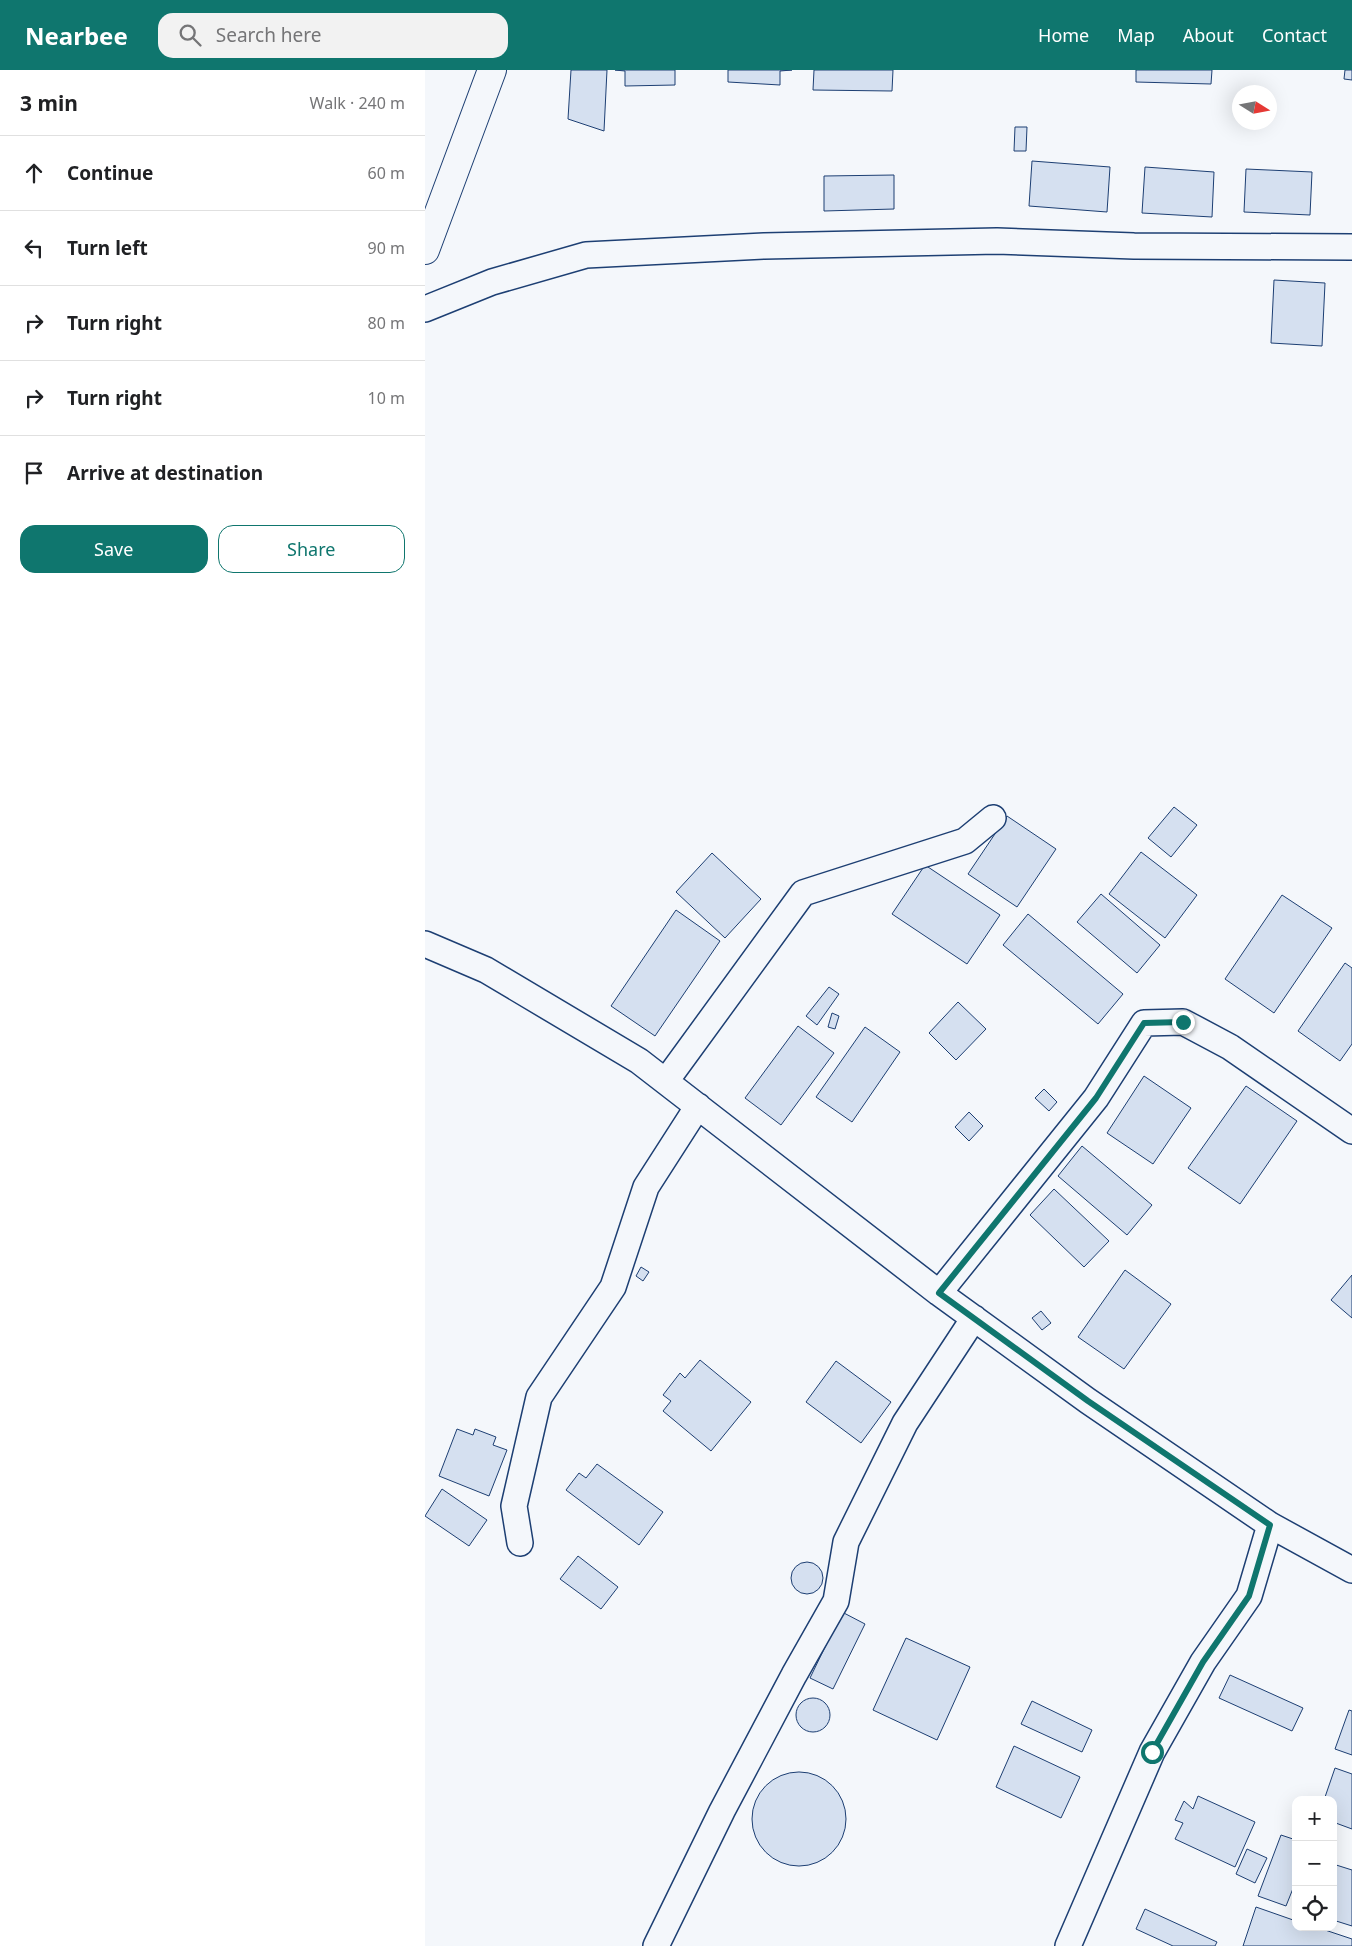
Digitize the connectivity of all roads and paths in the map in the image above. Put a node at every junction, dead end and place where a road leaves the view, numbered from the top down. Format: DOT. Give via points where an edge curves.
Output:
graph roads {
  1 [pos="492,70"];
  2 [pos="1352,247"];
  3 [pos="425,250"];
  4 [pos="425,309"];
  5 [pos="993,818"];
  6 [pos="425,944"];
  7 [pos="666,1081"];
  8 [pos="698,1106"];
  9 [pos="1352,1131"];
  10 [pos="939,1293"];
  11 [pos="974,1318"];
  12 [pos="1270,1525"];
  13 [pos="520,1542"];
  14 [pos="1352,1570"];
  15 [pos="657,1946"];
  16 [pos="1068,1946"];
  1 -- 3 [label="street"];
  2 -- 4 [label="street" via="1134,246 997,241 764,246 586,255 492,282"];
  5 -- 7 [label="street" via="965,841 803,893"];
  6 -- 7 [label="street" via="486,970 639,1060"];
  7 -- 8 [label="street"];
  8 -- 10 [label="street"];
  8 -- 13 [label="street" via="646,1187 613,1287 539,1397 514,1506"];
  9 -- 10 [label="street" via="1230,1047 1183,1022 1144,1023 1096,1098"];
  10 -- 11 [label="street"];
  11 -- 12 [label="street" via="1088,1401"];
  11 -- 15 [label="street" via="905,1423 846,1542 836,1602 722,1811"];
  12 -- 14 [label="street"];
  12 -- 16 [label="street" via="1249,1596 1203,1662 1152,1752"];
}
